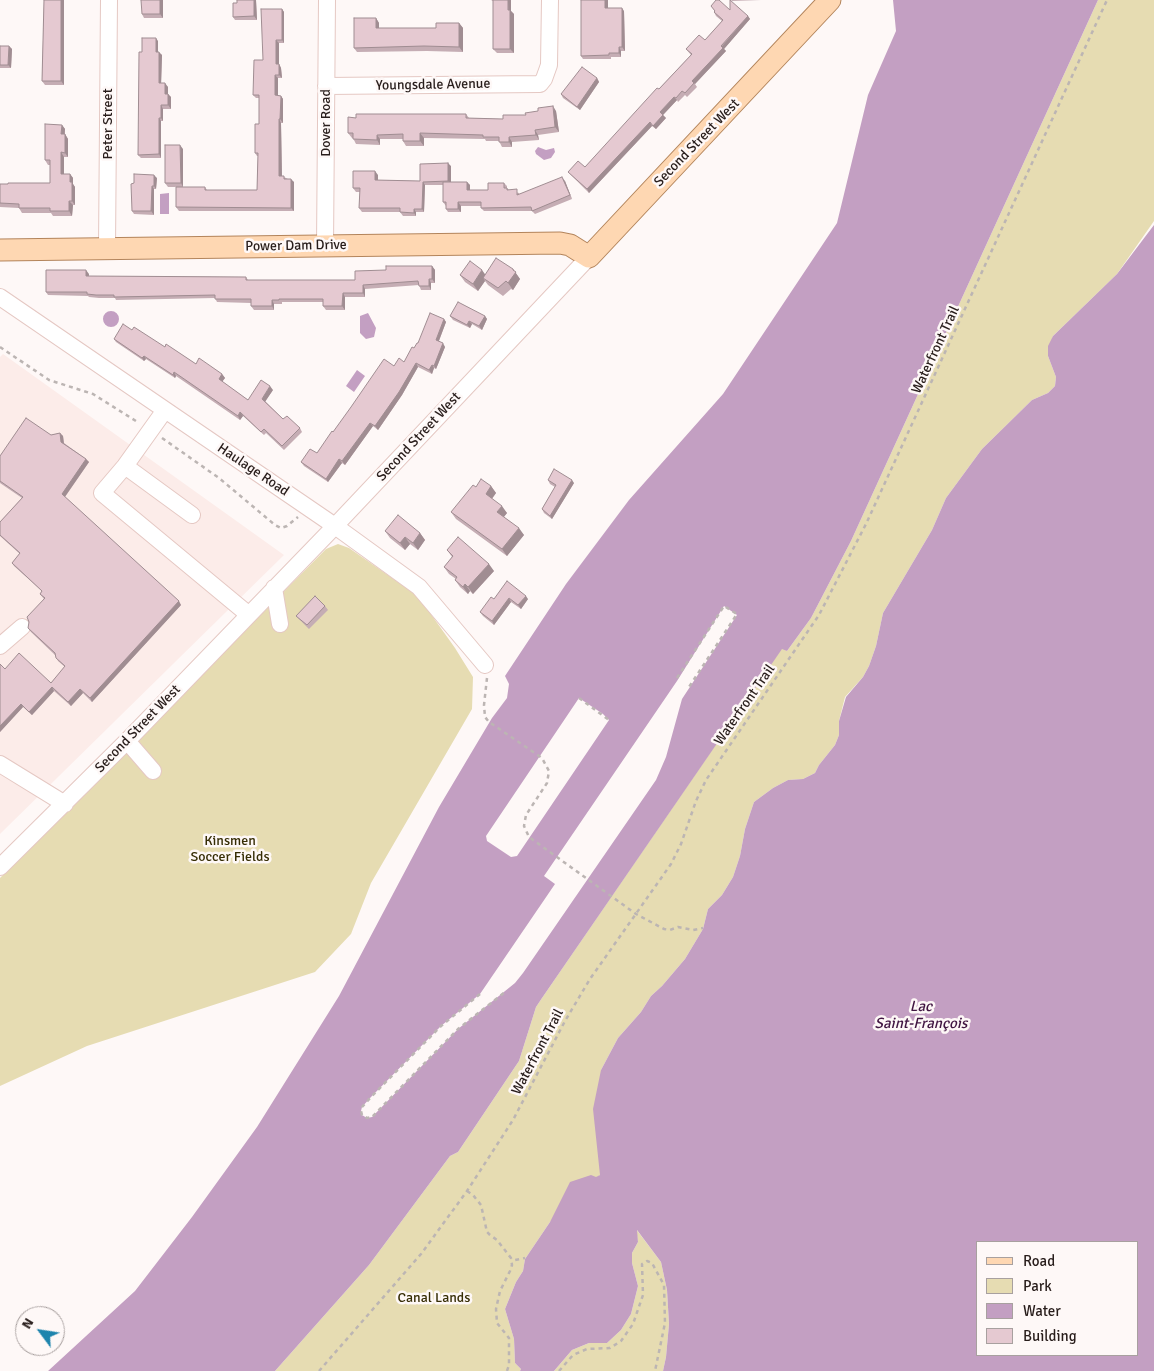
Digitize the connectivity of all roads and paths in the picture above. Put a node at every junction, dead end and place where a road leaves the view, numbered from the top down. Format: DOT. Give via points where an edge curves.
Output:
graph roads {
  1 [pos="109,0"];
  2 [pos="327,0"];
  3 [pos="550,0"];
  4 [pos="829,0"];
  5 [pos="1107,0"];
  6 [pos="326,86"];
  7 [pos="325,246"];
  8 [pos="107,248"];
  9 [pos="0,250"];
  10 [pos="589,257"];
  11 [pos="0,297"];
  12 [pos="165,410"];
  13 [pos="125,466"];
  14 [pos="192,515"];
  15 [pos="335,526"];
  16 [pos="274,588"];
  17 [pos="249,615"];
  18 [pos="280,624"];
  19 [pos="22,627"];
  20 [pos="0,646"];
  21 [pos="485,665"];
  22 [pos="677,678"];
  23 [pos="689,687"];
  24 [pos="579,698"];
  25 [pos="609,720"];
  26 [pos="127,741"];
  27 [pos="0,764"];
  28 [pos="152,771"];
  29 [pos="65,804"];
  30 [pos="0,867"];
  31 [pos="636,914"];
  32 [pos="703,928"];
  33 [pos="505,992"];
  34 [pos="480,994"];
  35 [pos="468,1191"];
  36 [pos="511,1258"];
  37 [pos="525,1258"];
  38 [pos="318,1371"];
  39 [pos="507,1371"];
  40 [pos="560,1371"];
  41 [pos="655,1371"];
  1 -- 8 [label="street, Peter Street"];
  2 -- 6 [label="street, Dover Road"];
  3 -- 6 [label="street, Youngsdale Avenue" via="549,65 540,84"];
  4 -- 10 [label="main road, Second Street West"];
  5 -- 31 [label="path, Waterfront Trail" via="851,555 809,632 710,774 696,801 677,854"];
  6 -- 7 [label="street, Dover Road"];
  7 -- 8 [label="main road, Power Dam Drive"];
  7 -- 10 [label="main road, Power Dam Drive" via="560,243 570,245"];
  8 -- 9 [label="main road, Power Dam Drive"];
  10 -- 15 [label="street, Second Street West"];
  11 -- 12 [label="street, Haulage Road"];
  12 -- 13 [label="street"];
  12 -- 15 [label="street, Haulage Road"];
  13 -- 14 [label="street"];
  13 -- 17 [label="street" via="102,493"];
  15 -- 16 [label="street, Second Street West"];
  15 -- 21 [label="street, Haulage Road" via="419,587"];
  16 -- 17 [label="street, Second Street West"];
  16 -- 18 [label="street"];
  17 -- 26 [label="street, Second Street West"];
  19 -- 20 [label="street"];
  21 -- 31 [label="path" via="488,673 484,712 489,722 542,758 549,770 547,783 526,815 524,826 529,837"];
  22 -- 23 [label="path" via="724,606 737,614"];
  24 -- 25 [label="path"];
  26 -- 28 [label="street"];
  26 -- 29 [label="street, Second Street West"];
  27 -- 29 [label="street"];
  29 -- 30 [label="street, Second Street West"];
  31 -- 32 [label="path" via="667,930"];
  31 -- 35 [label="path, Waterfront Trail" via="572,1009 513,1120"];
  33 -- 34 [label="path" via="458,1029 372,1117 362,1115 362,1107 371,1097 441,1026"];
  35 -- 36 [label="path" via="481,1206 487,1232"];
  35 -- 38 [label="path, Waterfront Trail" via="383,1300"];
  36 -- 37 [label="path"];
  36 -- 39 [label="path" via="510,1272 500,1291 496,1309 497,1323 509,1338"];
  40 -- 41 [label="path" via="573,1355 587,1349 610,1348 621,1340 633,1324 642,1295 642,1264 652,1262 664,1285 665,1323"];
}
